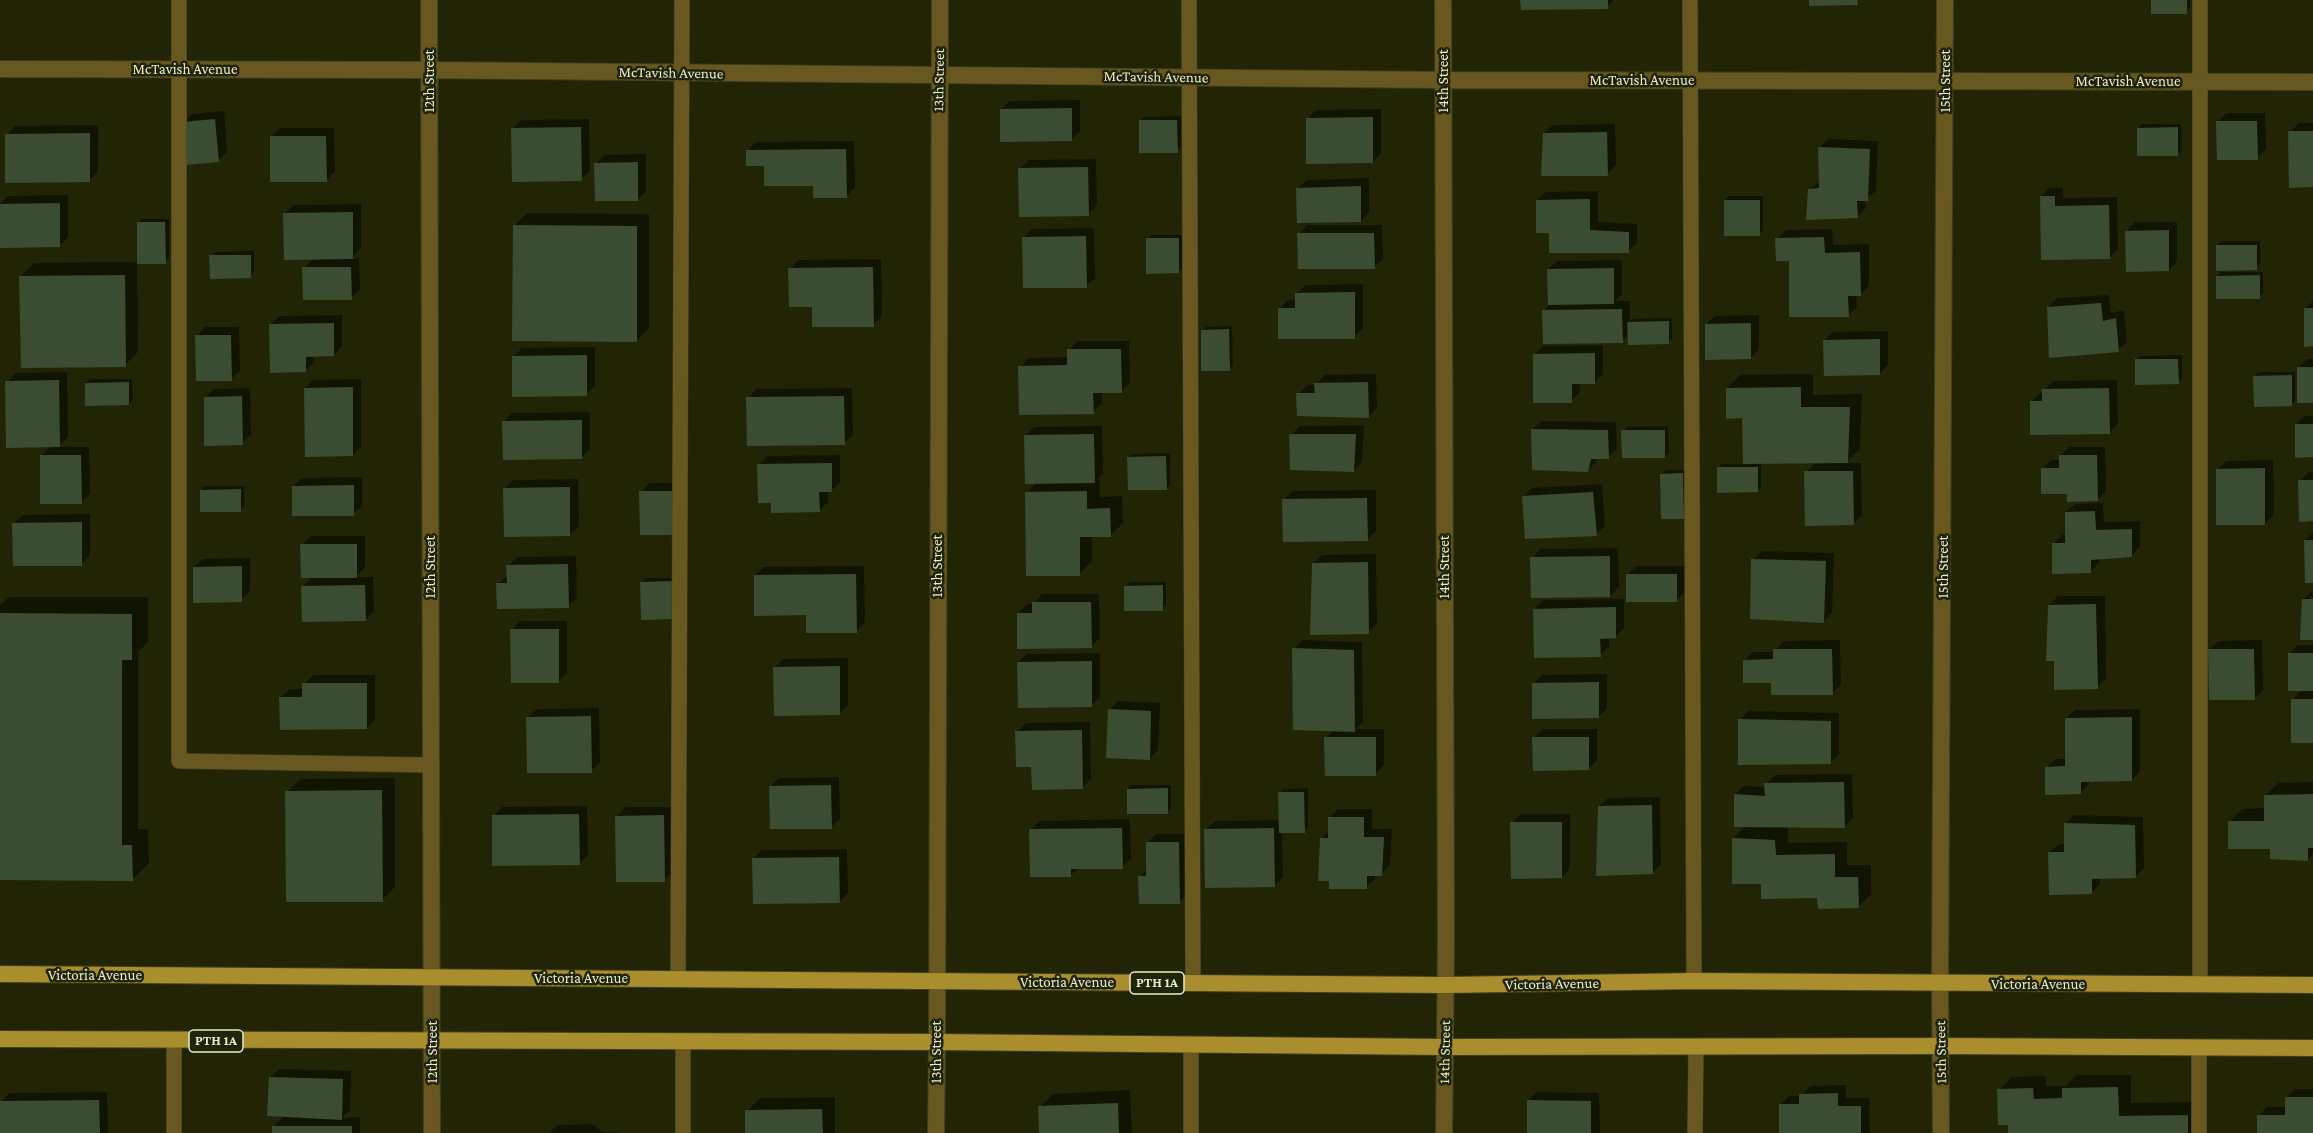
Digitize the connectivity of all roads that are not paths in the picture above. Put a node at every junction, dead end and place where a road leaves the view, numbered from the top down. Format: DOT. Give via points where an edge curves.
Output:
graph roads {
  1 [pos="179,0"];
  2 [pos="429,0"];
  3 [pos="682,0"];
  4 [pos="940,0"];
  5 [pos="1189,0"];
  6 [pos="1443,0"];
  7 [pos="1690,0"];
  8 [pos="1945,0"];
  9 [pos="2200,0"];
  10 [pos="0,69"];
  11 [pos="178,69"];
  12 [pos="429,70"];
  13 [pos="682,73"];
  14 [pos="938,75"];
  15 [pos="1189,77"];
  16 [pos="1443,80"];
  17 [pos="1690,80"];
  18 [pos="1946,80"];
  19 [pos="2200,81"];
  20 [pos="2313,82"];
  21 [pos="430,765"];
  22 [pos="0,974"];
  23 [pos="430,977"];
  24 [pos="678,979"];
  25 [pos="937,981"];
  26 [pos="1694,981"];
  27 [pos="1193,983"];
  28 [pos="1940,983"];
  29 [pos="2200,984"];
  30 [pos="1446,985"];
  31 [pos="2313,985"];
  32 [pos="0,1040"];
  33 [pos="174,1041"];
  34 [pos="432,1041"];
  35 [pos="682,1041"];
  36 [pos="937,1042"];
  37 [pos="1191,1046"];
  38 [pos="1941,1046"];
  39 [pos="1444,1047"];
  40 [pos="1696,1047"];
  41 [pos="2199,1048"];
  42 [pos="2313,1048"];
  43 [pos="174,1133"];
  44 [pos="432,1133"];
  45 [pos="682,1133"];
  46 [pos="936,1133"];
  47 [pos="1191,1133"];
  48 [pos="1444,1133"];
  49 [pos="1695,1133"];
  50 [pos="1941,1133"];
  51 [pos="2199,1133"];
  1 -- 11 [label="lane"];
  2 -- 12 [label="street, 12th Street"];
  3 -- 13 [label="lane"];
  4 -- 14 [label="street, 13th Street"];
  5 -- 15 [label="lane"];
  6 -- 16 [label="street, 14th Street"];
  7 -- 17 [label="lane"];
  8 -- 18 [label="street, 15th Street"];
  9 -- 19 [label="lane"];
  10 -- 11 [label="street, McTavish Avenue"];
  11 -- 12 [label="street, McTavish Avenue"];
  11 -- 21 [label="lane" via="179,761"];
  12 -- 13 [label="street, McTavish Avenue"];
  12 -- 21 [label="street, 12th Street"];
  13 -- 14 [label="street, McTavish Avenue"];
  13 -- 24 [label="lane"];
  14 -- 15 [label="street, McTavish Avenue"];
  14 -- 25 [label="street, 13th Street"];
  15 -- 16 [label="street, McTavish Avenue"];
  15 -- 27 [label="lane"];
  16 -- 17 [label="street, McTavish Avenue"];
  16 -- 30 [label="street, 14th Street"];
  17 -- 18 [label="street, McTavish Avenue"];
  17 -- 26 [label="lane"];
  18 -- 19 [label="street, McTavish Avenue"];
  18 -- 28 [label="street, 15th Street"];
  19 -- 20 [label="street, McTavish Avenue"];
  19 -- 29 [label="lane"];
  21 -- 23 [label="street, 12th Street"];
  22 -- 23 [label="main road, Victoria Avenue / PTH 1A"];
  23 -- 24 [label="main road, Victoria Avenue / PTH 1A"];
  23 -- 34 [label="street, 12th Street"];
  24 -- 25 [label="main road, Victoria Avenue / PTH 1A"];
  25 -- 27 [label="main road, Victoria Avenue / PTH 1A"];
  25 -- 36 [label="street, 13th Street"];
  26 -- 28 [label="main road, Victoria Avenue / PTH 1A"];
  26 -- 30 [label="main road, Victoria Avenue / PTH 1A"];
  27 -- 30 [label="main road, Victoria Avenue / PTH 1A"];
  28 -- 29 [label="main road, Victoria Avenue / PTH 1A"];
  28 -- 38 [label="street, 15th Street"];
  29 -- 31 [label="main road, Victoria Avenue / PTH 1A"];
  30 -- 39 [label="street, 14th Street"];
  32 -- 33 [label="main road, PTH 1A"];
  33 -- 34 [label="main road, PTH 1A"];
  33 -- 43 [label="lane"];
  34 -- 35 [label="main road, PTH 1A"];
  34 -- 44 [label="street, 12th Street"];
  35 -- 36 [label="main road, PTH 1A"];
  35 -- 45 [label="lane"];
  36 -- 37 [label="main road, PTH 1A"];
  36 -- 46 [label="street, 13th Street"];
  37 -- 39 [label="main road, PTH 1A"];
  37 -- 47 [label="lane"];
  38 -- 40 [label="main road, PTH 1A"];
  38 -- 41 [label="main road, PTH 1A"];
  38 -- 50 [label="street, 15th Street"];
  39 -- 40 [label="main road, PTH 1A"];
  39 -- 48 [label="street, 14th Street"];
  40 -- 49 [label="lane"];
  41 -- 42 [label="main road, PTH 1A"];
  41 -- 51 [label="lane"];
}
